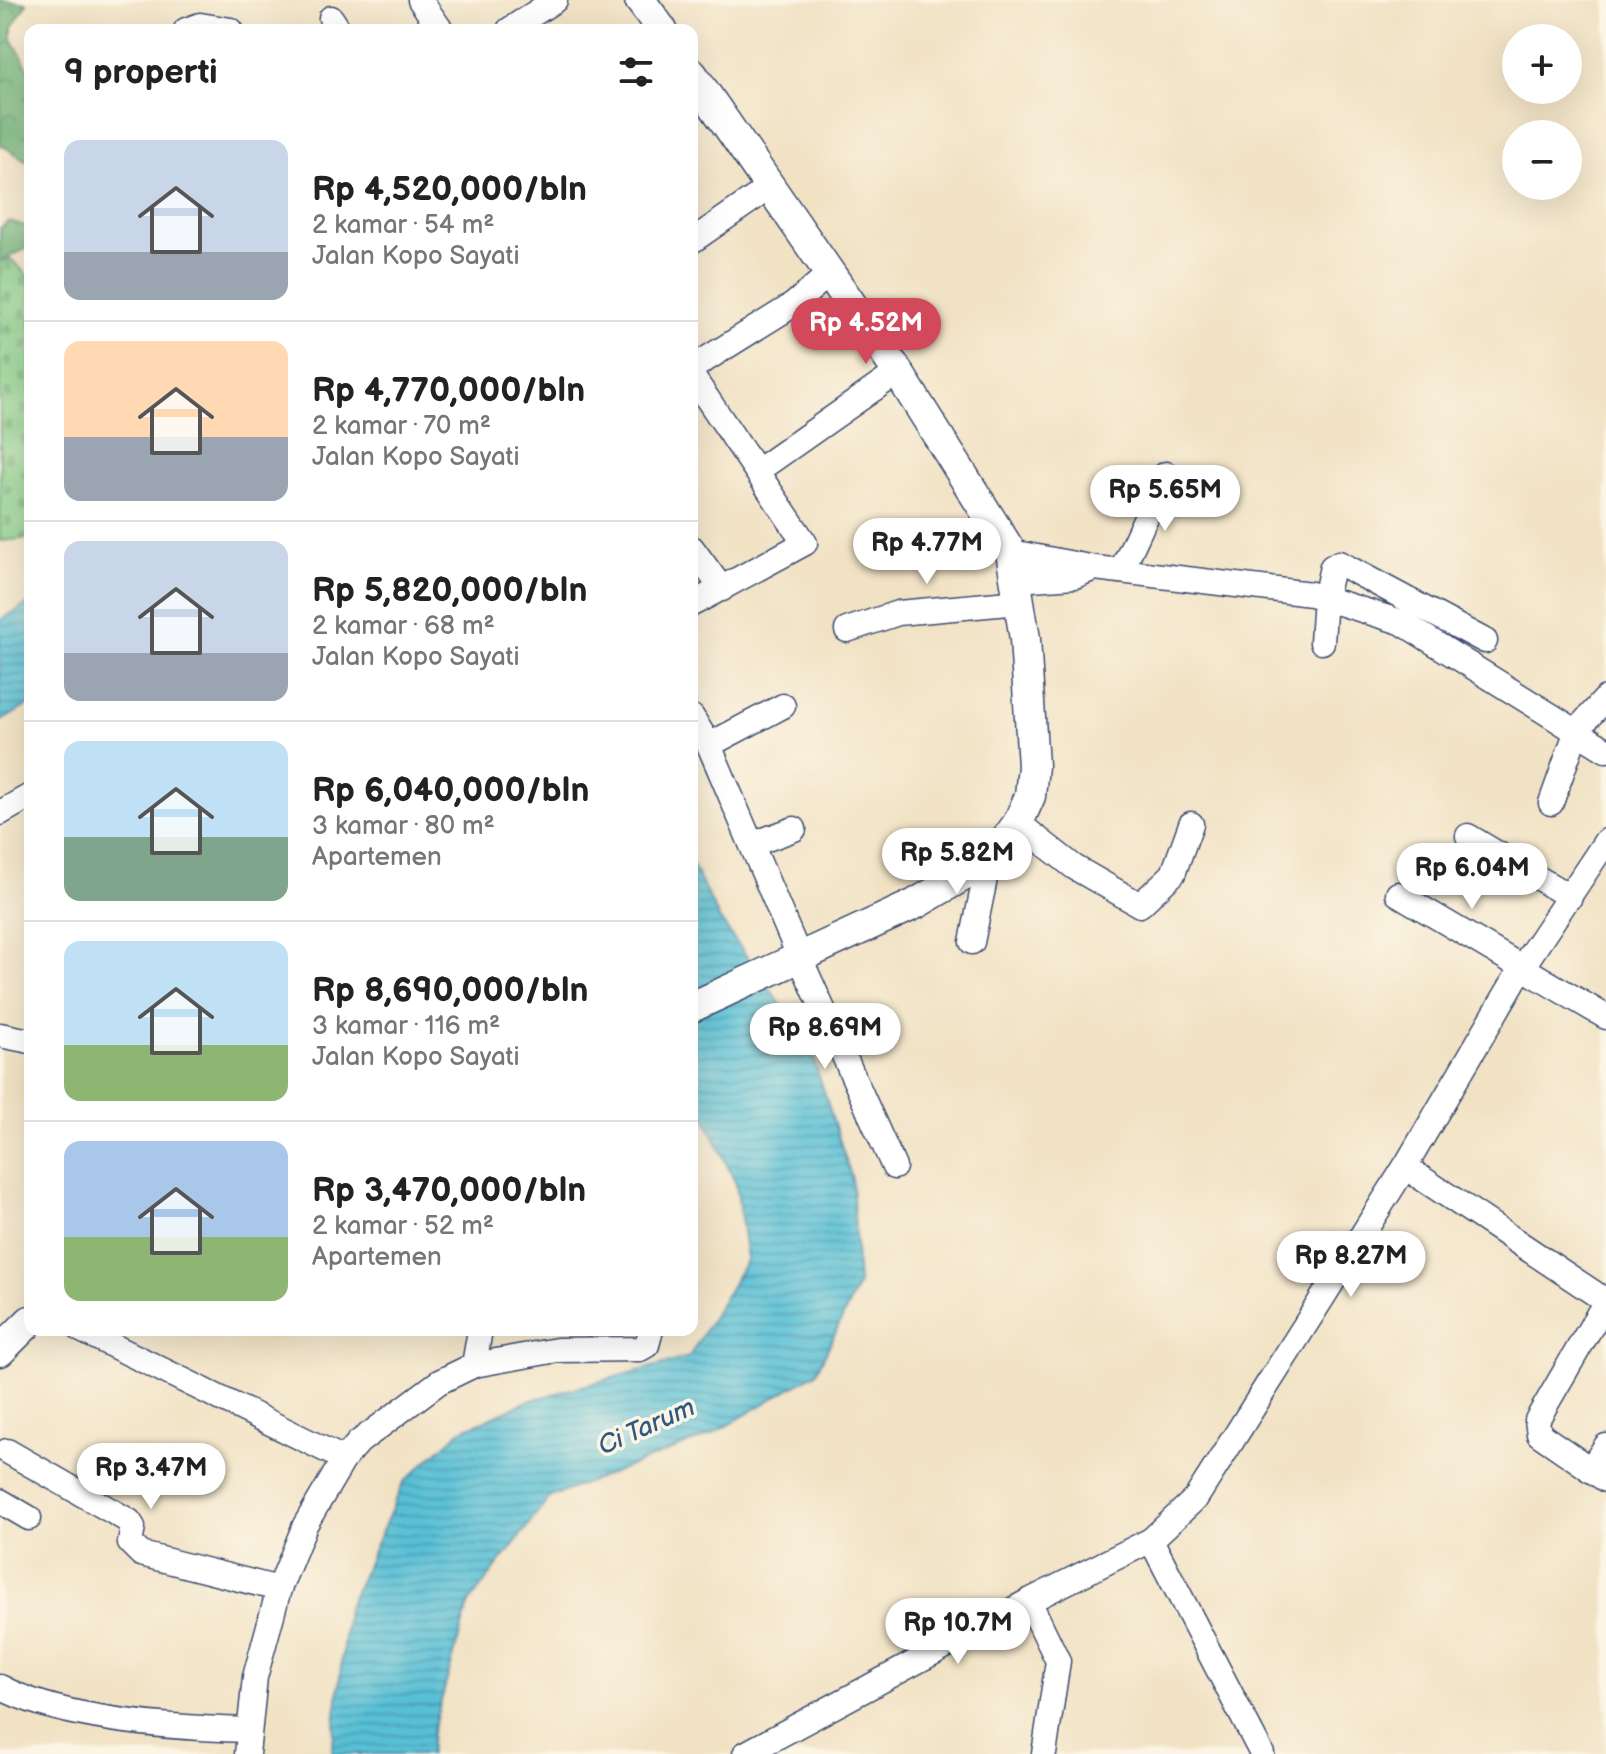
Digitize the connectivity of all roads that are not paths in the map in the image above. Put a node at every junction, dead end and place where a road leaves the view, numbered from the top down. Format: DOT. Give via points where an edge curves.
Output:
graph roads {
  1 [pos="420,0"];
  2 [pos="555,0"];
  3 [pos="640,0"];
  4 [pos="437,24"];
  5 [pos="518,24"];
  6 [pos="658,24"];
  7 [pos="698,83"];
  8 [pos="770,187"];
  9 [pos="698,237"];
  10 [pos="829,274"];
  11 [pos="698,364"];
  12 [pos="898,372"];
  13 [pos="698,385"];
  14 [pos="757,471"];
  15 [pos="1166,474"];
  16 [pos="698,556"];
  17 [pos="1121,571"];
  18 [pos="1016,578"];
  19 [pos="722,589"];
  20 [pos="1325,598"];
  21 [pos="698,601"];
  22 [pos="847,630"];
  23 [pos="1485,641"];
  24 [pos="1322,642"];
  25 [pos="1606,698"];
  26 [pos="783,706"];
  27 [pos="698,727"];
  28 [pos="1577,730"];
  29 [pos="709,745"];
  30 [pos="1606,750"];
  31 [pos="24,799"];
  32 [pos="1551,803"];
  33 [pos="0,813"];
  34 [pos="1018,823"];
  35 [pos="1191,824"];
  36 [pos="794,829"];
  37 [pos="1468,836"];
  38 [pos="1606,841"];
  39 [pos="753,844"];
  40 [pos="989,859"];
  41 [pos="1398,894"];
  42 [pos="1570,897"];
  43 [pos="972,942"];
  44 [pos="799,956"];
  45 [pos="1521,969"];
  46 [pos="698,1004"];
  47 [pos="1606,1017"];
  48 [pos="0,1035"];
  49 [pos="24,1040"];
  50 [pos="894,1167"];
  51 [pos="1405,1167"];
  52 [pos="24,1327"];
  53 [pos="93,1336"];
  54 [pos="479,1336"];
  55 [pos="649,1336"];
  56 [pos="0,1351"];
  57 [pos="474,1365"];
  58 [pos="1606,1446"];
  59 [pos="7,1451"];
  60 [pos="344,1459"];
  61 [pos="1598,1475"];
  62 [pos="0,1501"];
  63 [pos="29,1518"];
  64 [pos="1151,1540"];
  65 [pos="279,1589"];
  66 [pos="1029,1601"];
  67 [pos="0,1687"];
  68 [pos="248,1742"];
  69 [pos="745,1754"];
  70 [pos="1044,1754"];
  71 [pos="1262,1754"];
  1 -- 4 [label="street"];
  2 -- 5 [label="street"];
  3 -- 6 [label="main road"];
  7 -- 8 [label="main road"];
  8 -- 9 [label="street"];
  8 -- 10 [label="main road"];
  10 -- 11 [label="street" via="793,305"];
  10 -- 12 [label="main road"];
  12 -- 14 [label="street"];
  12 -- 18 [label="main road"];
  13 -- 14 [label="street"];
  14 -- 19 [label="street" via="805,543"];
  15 -- 17 [label="street"];
  16 -- 19 [label="street"];
  17 -- 18 [label="street" via="1095,568"];
  17 -- 20 [label="street"];
  18 -- 22 [label="street"];
  18 -- 34 [label="main road" via="1030,697 1033,782"];
  19 -- 21 [label="street"];
  20 -- 23 [label="street" via="1332,567 1339,563"];
  20 -- 24 [label="street"];
  20 -- 28 [label="street" via="1401,622"];
  25 -- 28 [label="street"];
  26 -- 29 [label="street"];
  27 -- 29 [label="street"];
  28 -- 30 [label="street"];
  28 -- 32 [label="street"];
  29 -- 39 [label="street"];
  31 -- 33 [label="street"];
  34 -- 35 [label="street" via="1074,867 1140,905 1173,874"];
  34 -- 40 [label="main road"];
  36 -- 39 [label="street"];
  37 -- 42 [label="street"];
  38 -- 42 [label="street"];
  39 -- 44 [label="street"];
  40 -- 43 [label="street"];
  40 -- 44 [label="main road" via="936,894"];
  41 -- 45 [label="street"];
  42 -- 45 [label="street"];
  44 -- 46 [label="main road"];
  44 -- 50 [label="street"];
  45 -- 47 [label="street"];
  45 -- 51 [label="street"];
  48 -- 49 [label="street"];
  51 -- 61 [label="street" via="1606,1301 1537,1420 1539,1434"];
  51 -- 64 [label="street" via="1196,1498"];
  52 -- 56 [label="main road"];
  53 -- 60 [label="street"];
  54 -- 57 [label="street"];
  55 -- 57 [label="street" via="640,1349 569,1349"];
  57 -- 60 [label="street" via="398,1409"];
  58 -- 61 [label="street"];
  59 -- 65 [label="street" via="129,1521 130,1543 141,1554"];
  60 -- 65 [label="street" via="305,1525"];
  62 -- 63 [label="street"];
  64 -- 66 [label="street"];
  64 -- 71 [label="street"];
  65 -- 68 [label="street" via="255,1677"];
  66 -- 69 [label="street"];
  66 -- 70 [label="street" via="1058,1661"];
  67 -- 68 [label="street" via="65,1709 201,1729"];
}
